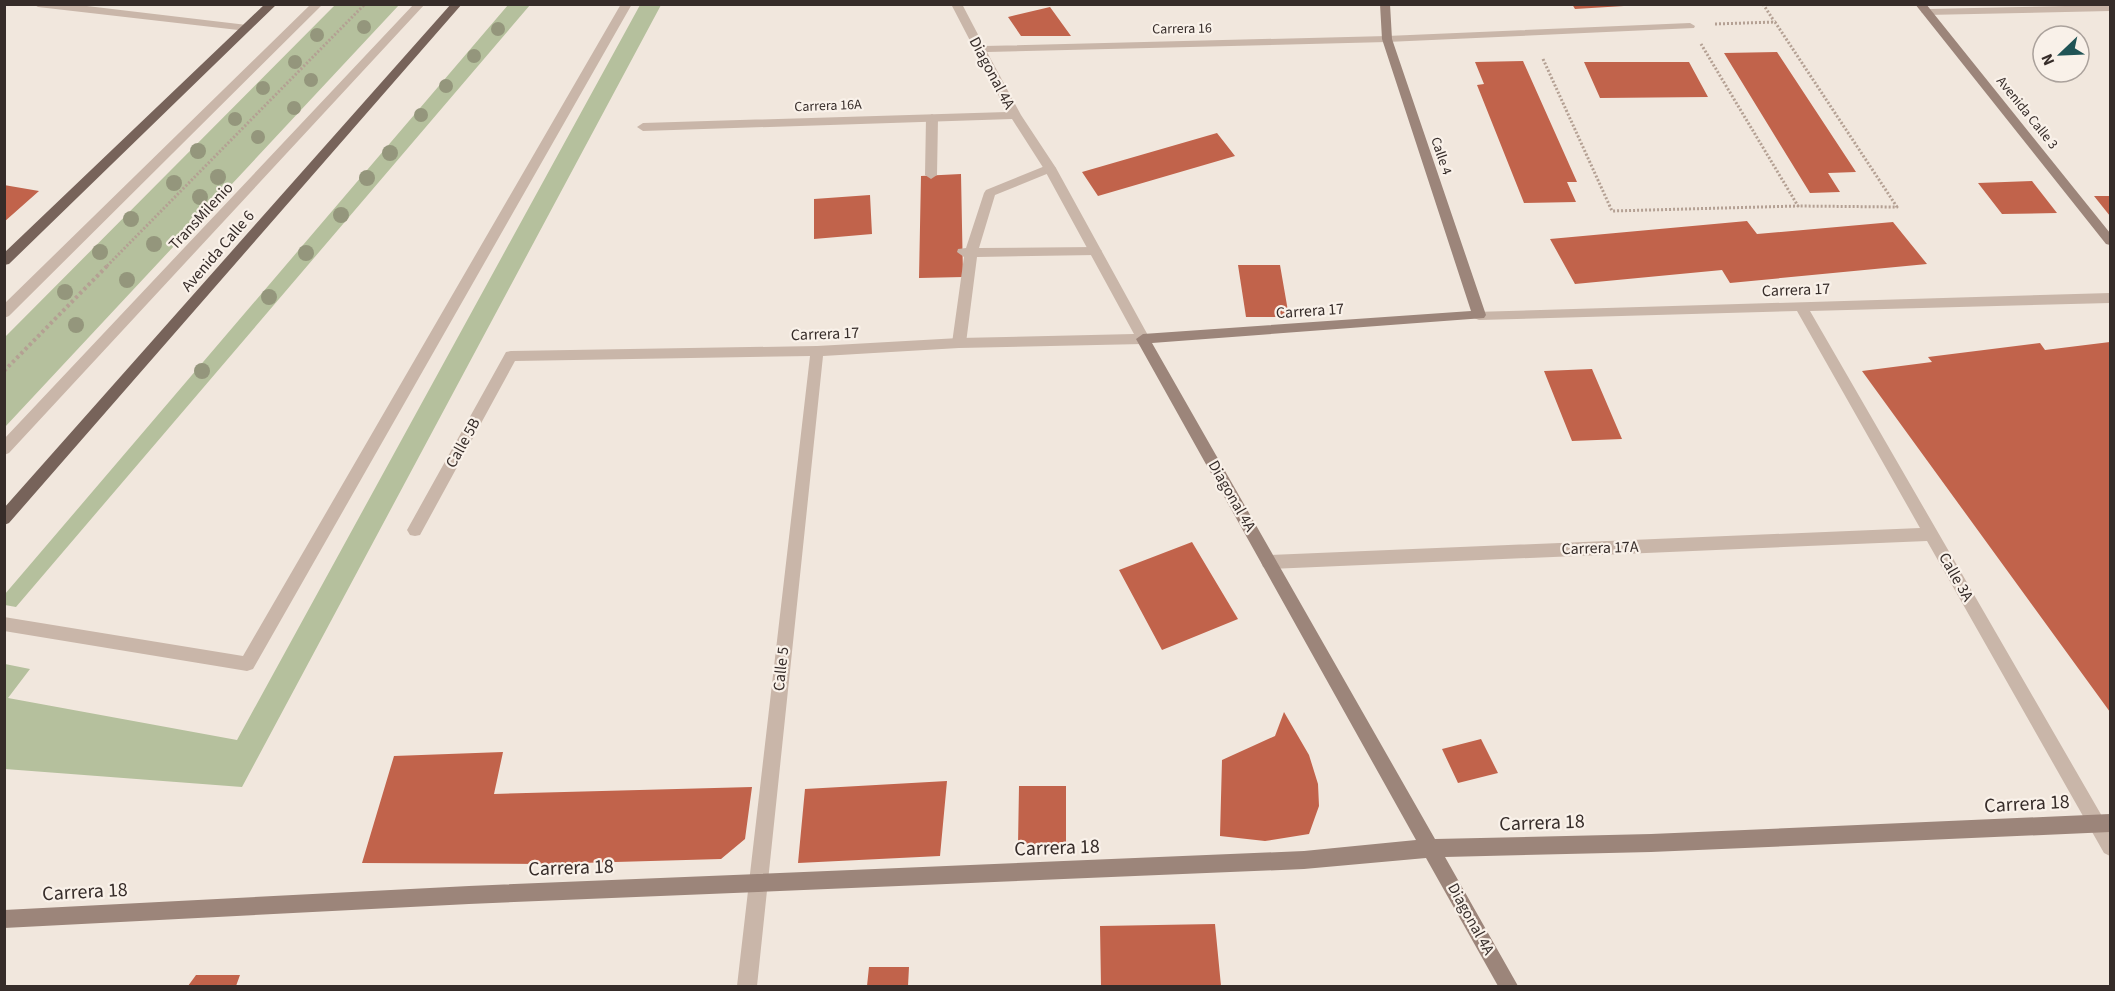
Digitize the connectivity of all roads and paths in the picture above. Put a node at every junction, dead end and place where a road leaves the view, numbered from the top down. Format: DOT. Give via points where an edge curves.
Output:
graph roads {
  1 [pos="38,4"];
  2 [pos="272,4"];
  3 [pos="318,4"];
  4 [pos="365,4"];
  5 [pos="420,4"];
  6 [pos="457,4"];
  7 [pos="627,4"];
  8 [pos="956,4"];
  9 [pos="1384,4"];
  10 [pos="1763,4"];
  11 [pos="1923,8"];
  12 [pos="2110,8"];
  13 [pos="1775,22"];
  14 [pos="1690,26"];
  15 [pos="247,28"];
  16 [pos="1531,33"];
  17 [pos="1387,39"];
  18 [pos="979,49"];
  19 [pos="1015,115"];
  20 [pos="932,118"];
  21 [pos="643,127"];
  22 [pos="1050,168"];
  23 [pos="931,176"];
  24 [pos="1798,206"];
  25 [pos="2110,241"];
  26 [pos="1096,251"];
  27 [pos="967,252"];
  28 [pos="4,261"];
  29 [pos="2110,298"];
  30 [pos="1801,306"];
  31 [pos="4,313"];
  32 [pos="1479,315"];
  33 [pos="1143,339"];
  34 [pos="959,343"];
  35 [pos="817,351"];
  36 [pos="511,356"];
  37 [pos="4,371"];
  38 [pos="4,448"];
  39 [pos="4,519"];
  40 [pos="415,530"];
  41 [pos="1931,534"];
  42 [pos="1269,562"];
  43 [pos="4,624"];
  44 [pos="2104,823"];
  45 [pos="2110,847"];
  46 [pos="1432,848"];
  47 [pos="757,883"];
  48 [pos="5,919"];
  49 [pos="747,987"];
  50 [pos="1508,987"];
  1 -- 15 [label="street"];
  2 -- 15 [label="main road"];
  3 -- 31 [label="street"];
  4 -- 37 [label="path"];
  5 -- 38 [label="street, TransMilenio"];
  6 -- 39 [label="main road, Avenida Calle 6"];
  7 -- 43 [label="street" via="247,664"];
  8 -- 18 [label="street, Diagonal 4A"];
  9 -- 17 [label="street, Calle 4"];
  10 -- 13 [label="path"];
  11 -- 12 [label="street"];
  11 -- 25 [label="street, Avenida Calle 3"];
  13 -- 14 [label="path"];
  13 -- 24 [label="path" via="1897,207"];
  14 -- 16 [label="street, Carrera 16"];
  14 -- 24 [label="path"];
  15 -- 28 [label="main road"];
  16 -- 17 [label="street, Carrera 16"];
  16 -- 24 [label="path" via="1612,211"];
  17 -- 18 [label="street, Carrera 16"];
  17 -- 32 [label="street, Calle 4"];
  18 -- 19 [label="street, Diagonal 4A"];
  19 -- 20 [label="street, Carrera 16A"];
  19 -- 22 [label="street, Diagonal 4A"];
  20 -- 21 [label="street, Carrera 16A"];
  20 -- 23 [label="street"];
  22 -- 26 [label="street, Diagonal 4A"];
  22 -- 27 [label="street" via="990,193"];
  26 -- 27 [label="street"];
  26 -- 33 [label="street, Diagonal 4A"];
  27 -- 34 [label="street"];
  29 -- 30 [label="street, Carrera 17"];
  30 -- 32 [label="street, Carrera 17"];
  30 -- 41 [label="street, Calle 3A"];
  32 -- 33 [label="street, Carrera 17"];
  33 -- 34 [label="street, Carrera 17"];
  33 -- 42 [label="street, Diagonal 4A"];
  34 -- 35 [label="street, Carrera 17"];
  35 -- 36 [label="street, Carrera 17"];
  35 -- 47 [label="street, Calle 5"];
  36 -- 40 [label="street, Calle 5B"];
  41 -- 42 [label="street, Carrera 17A"];
  41 -- 44 [label="street, Calle 3A"];
  42 -- 46 [label="street, Diagonal 4A"];
  44 -- 45 [label="street, Calle 3A"];
  44 -- 46 [label="street, Carrera 18" via="1651,843"];
  46 -- 47 [label="street, Carrera 18" via="1304,860"];
  46 -- 50 [label="street, Diagonal 4A"];
  47 -- 48 [label="street, Carrera 18"];
  47 -- 49 [label="street, Calle 5"];
}
